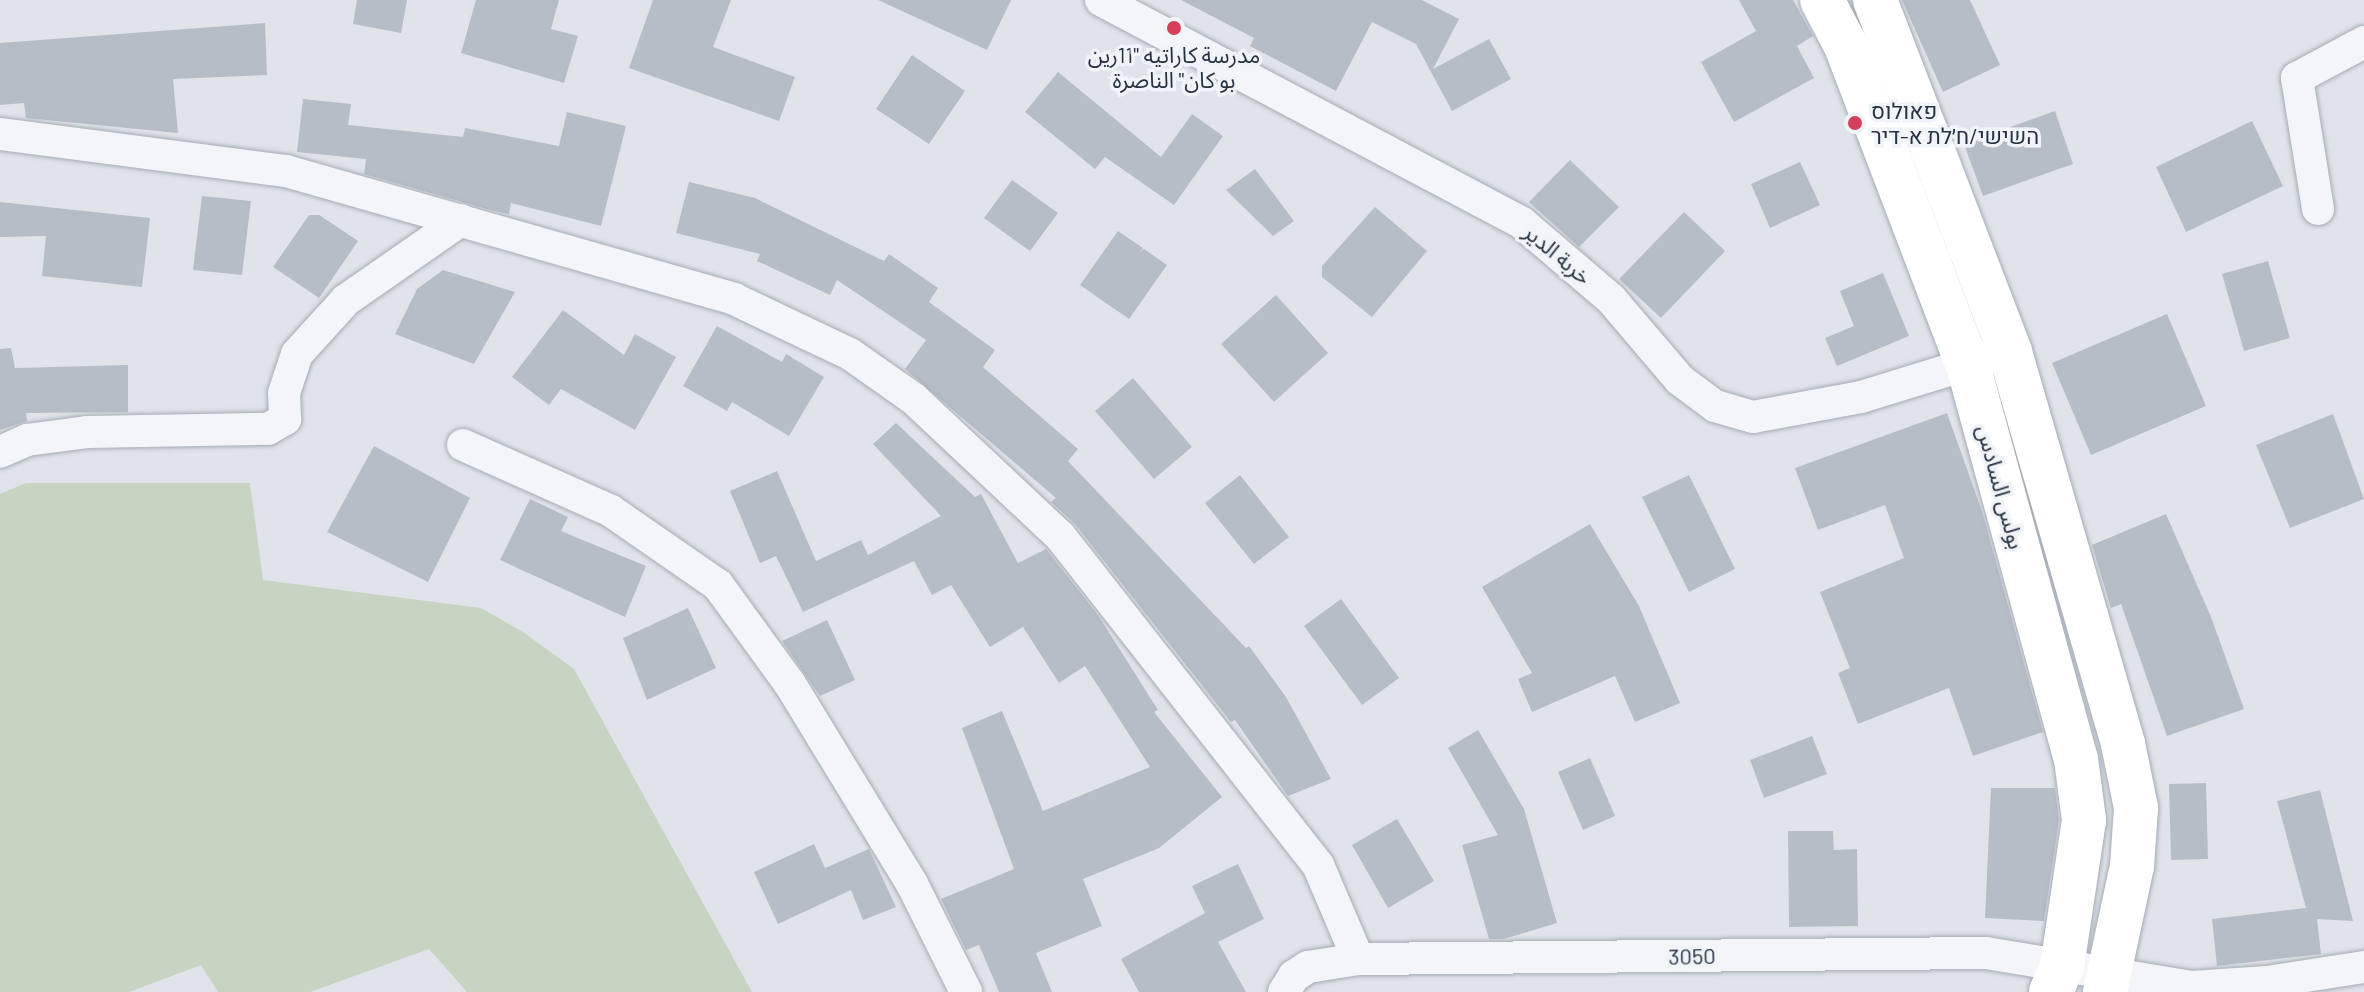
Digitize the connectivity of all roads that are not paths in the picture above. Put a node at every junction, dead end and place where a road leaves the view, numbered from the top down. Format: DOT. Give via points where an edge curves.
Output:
graph roads {
  1 [pos="1101,0"];
  2 [pos="1822,0"];
  3 [pos="1875,0"];
  4 [pos="2364,42"];
  5 [pos="0,134"];
  6 [pos="2318,209"];
  7 [pos="461,220"];
  8 [pos="2010,352"];
  9 [pos="1968,365"];
  10 [pos="463,445"];
  11 [pos="0,452"];
  12 [pos="1358,959"];
  13 [pos="2364,967"];
  14 [pos="2056,980"];
  15 [pos="2108,984"];
  16 [pos="966,992"];
  17 [pos="1284,992"];
  1 -- 9 [label="street, خربة الدير" via="1522,223 1611,299 1680,380 1715,406 1753,417 1861,397"];
  2 -- 9 [label="street, بولس السادس" via="1846,46"];
  3 -- 8 [label="street, بولس السادس"];
  4 -- 6 [label="street" via="2297,78"];
  5 -- 7 [label="street" via="286,171"];
  7 -- 11 [label="street" via="346,300 297,354 284,393 285,419 268,429 88,432 27,440"];
  7 -- 12 [label="street" via="734,299 850,354 914,399 1060,536 1210,723 1318,865"];
  8 -- 9 [label="street, خربة الدير"];
  8 -- 15 [label="street, بولس السادس" via="2123,744 2136,808 2132,866"];
  9 -- 14 [label="street, بولس السادس" via="2076,759 2084,820"];
  10 -- 16 [label="street" via="611,511 718,585 823,737 912,884"];
  12 -- 14 [label="street, 3050" via="1986,953"];
  12 -- 17 [label="street, 3050" via="1308,967"];
  13 -- 15 [label="street, 3050" via="2192,987"];
  14 -- 15 [label="street, 3050"];
}
